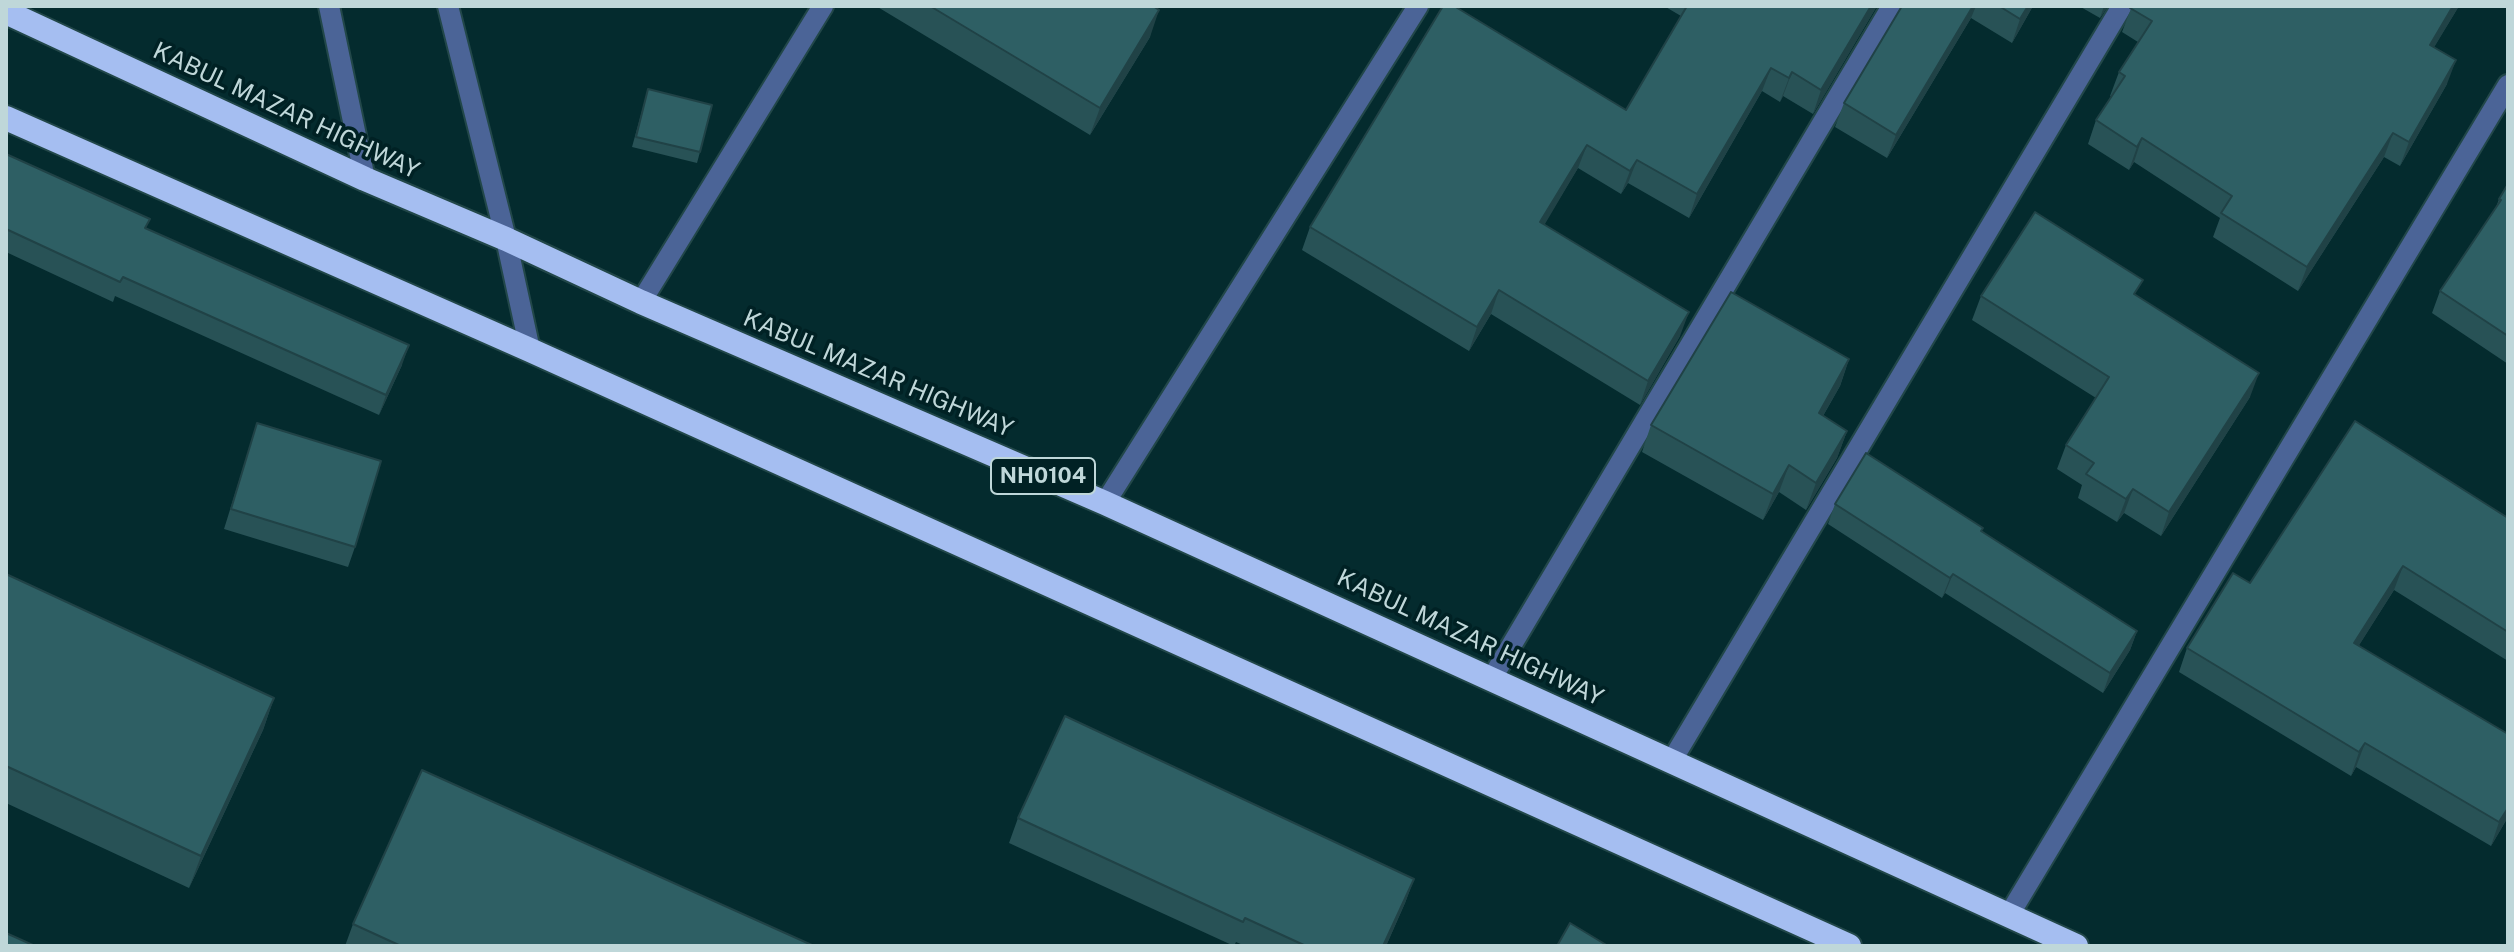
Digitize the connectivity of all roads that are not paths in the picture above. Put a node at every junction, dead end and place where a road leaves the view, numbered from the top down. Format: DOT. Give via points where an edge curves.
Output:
graph roads {
  1 [pos="329,6"];
  2 [pos="448,6"];
  3 [pos="823,6"];
  4 [pos="1418,6"];
  5 [pos="1892,6"];
  6 [pos="2122,6"];
  7 [pos="6,12"];
  8 [pos="2508,85"];
  9 [pos="6,118"];
  10 [pos="365,179"];
  11 [pos="506,239"];
  12 [pos="641,302"];
  13 [pos="530,350"];
  14 [pos="1105,503"];
  15 [pos="1492,678"];
  16 [pos="1671,762"];
  17 [pos="2009,915"];
  18 [pos="1818,939"];
  19 [pos="1849,946"];
  20 [pos="2076,946"];
  1 -- 10 [label="street"];
  2 -- 11 [label="street"];
  3 -- 12 [label="street"];
  4 -- 14 [label="street"];
  5 -- 15 [label="street"];
  6 -- 16 [label="street"];
  7 -- 10 [label="highway, KABUL MAZAR HIGHWAY / NH0104"];
  8 -- 17 [label="street"];
  9 -- 13 [label="highway"];
  10 -- 11 [label="highway, KABUL MAZAR HIGHWAY / NH0104"];
  11 -- 12 [label="highway, KABUL MAZAR HIGHWAY / NH0104"];
  11 -- 13 [label="street"];
  12 -- 14 [label="highway, KABUL MAZAR HIGHWAY / NH0104"];
  13 -- 18 [label="highway"];
  14 -- 15 [label="highway, KABUL MAZAR HIGHWAY / NH0104"];
  15 -- 16 [label="highway, KABUL MAZAR HIGHWAY / NH0104"];
  16 -- 17 [label="highway, KABUL MAZAR HIGHWAY / NH0104"];
  17 -- 20 [label="highway, KABUL MAZAR HIGHWAY / NH0104"];
  18 -- 19 [label="highway"];
}
